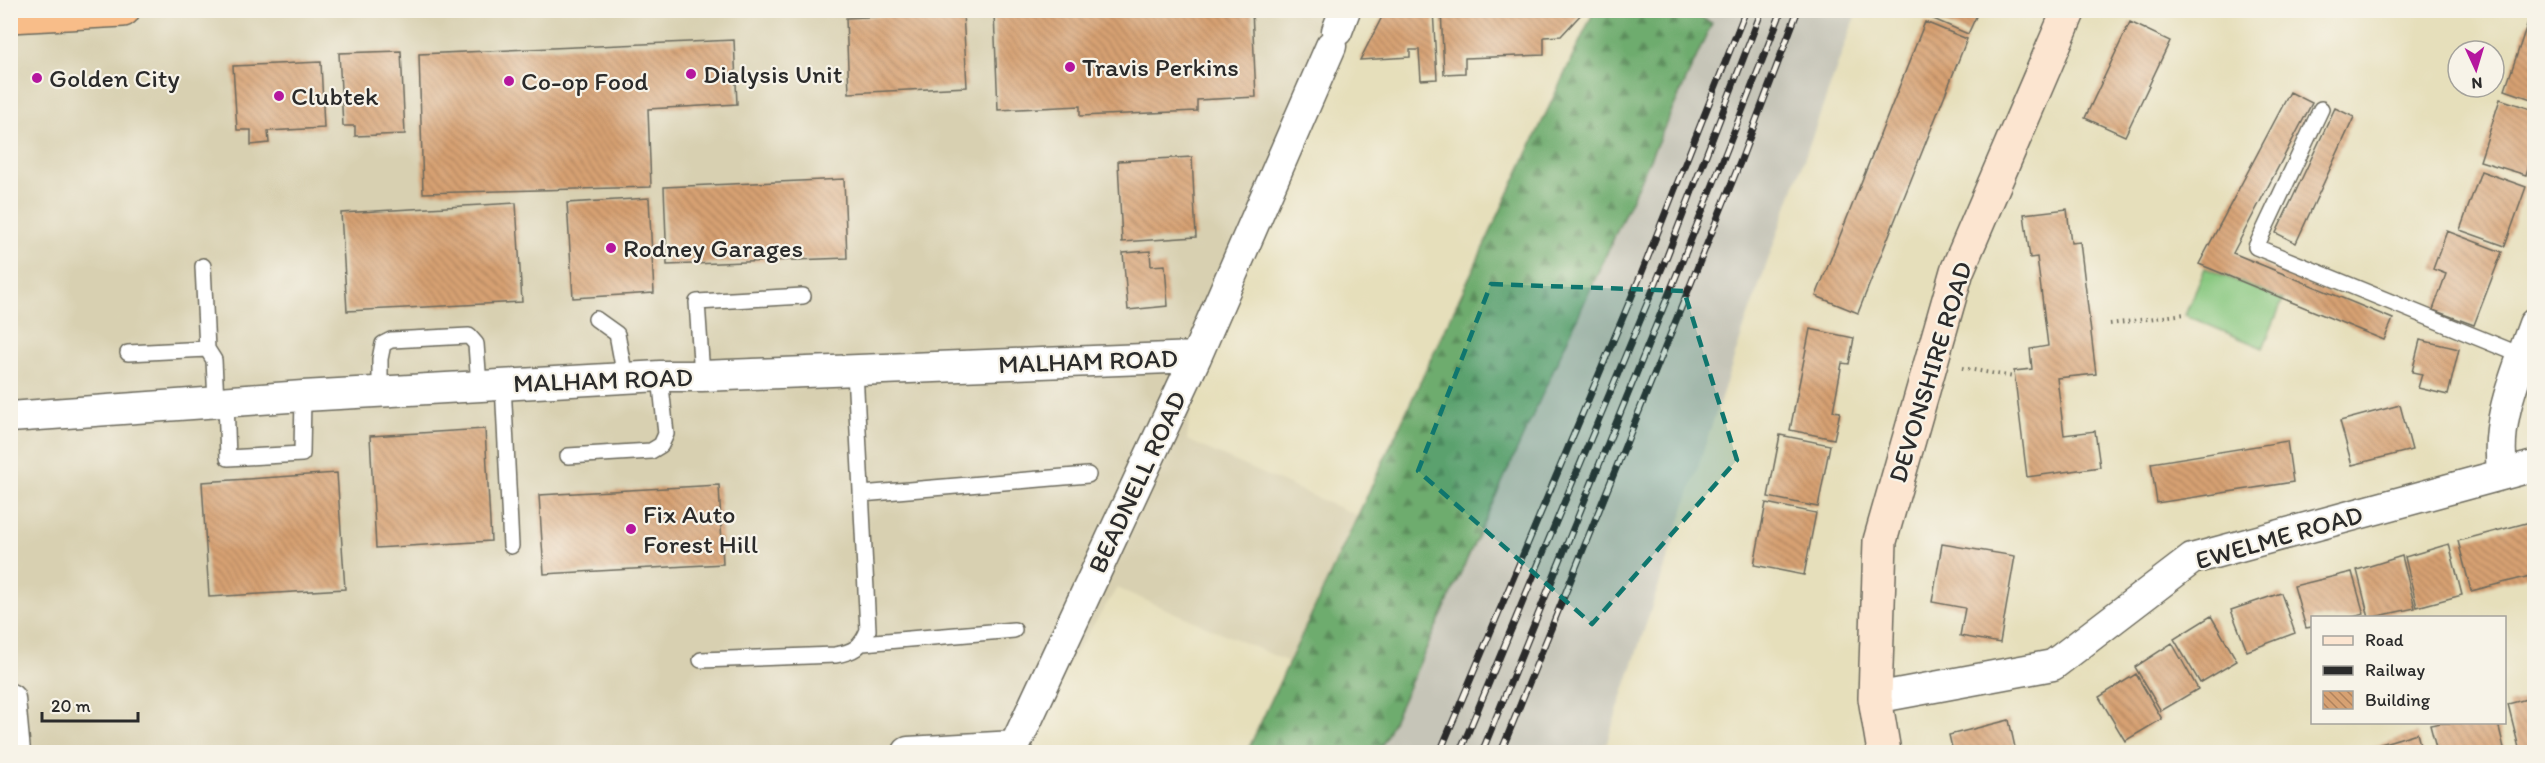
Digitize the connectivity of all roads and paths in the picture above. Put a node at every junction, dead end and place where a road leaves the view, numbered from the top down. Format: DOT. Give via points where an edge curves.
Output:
graph roads {
  1 [pos="123,10"];
  2 [pos="2069,10"];
  3 [pos="10,16"];
  4 [pos="1338,29"];
  5 [pos="2321,109"];
  6 [pos="203,266"];
  7 [pos="803,296"];
  8 [pos="2186,314"];
  9 [pos="596,319"];
  10 [pos="2110,324"];
  11 [pos="2535,324"];
  12 [pos="207,349"];
  13 [pos="128,353"];
  14 [pos="2523,356"];
  15 [pos="1196,357"];
  16 [pos="1931,363"];
  17 [pos="855,370"];
  18 [pos="660,376"];
  19 [pos="702,376"];
  20 [pos="2014,377"];
  21 [pos="625,378"];
  22 [pos="491,385"];
  23 [pos="380,392"];
  24 [pos="303,396"];
  25 [pos="221,401"];
  26 [pos="10,417"];
  27 [pos="568,456"];
  28 [pos="2535,466"];
  29 [pos="2503,474"];
  30 [pos="1088,475"];
  31 [pos="861,494"];
  32 [pos="511,546"];
  33 [pos="1014,630"];
  34 [pos="863,643"];
  35 [pos="701,660"];
  36 [pos="1875,698"];
  37 [pos="10,699"];
  38 [pos="1013,749"];
  39 [pos="15,753"];
  40 [pos="908,753"];
  41 [pos="1884,753"];
  1 -- 3 [label="highway"];
  2 -- 16 [label="street, DEVONSHIRE ROAD" via="1957,270"];
  4 -- 15 [label="street, BEADNELL ROAD"];
  5 -- 14 [label="lane" via="2256,248"];
  6 -- 12 [label="lane"];
  7 -- 19 [label="lane" via="697,302"];
  8 -- 10 [label="path"];
  9 -- 21 [label="lane" via="617,334"];
  11 -- 14 [label="street"];
  12 -- 13 [label="lane"];
  12 -- 25 [label="lane" via="214,360"];
  14 -- 29 [label="street" via="2503,418 2499,453"];
  15 -- 17 [label="street, MALHAM ROAD"];
  15 -- 38 [label="street, BEADNELL ROAD"];
  16 -- 20 [label="path"];
  16 -- 36 [label="street, DEVONSHIRE ROAD" via="1880,541"];
  17 -- 19 [label="street, MALHAM ROAD"];
  17 -- 31 [label="lane"];
  18 -- 19 [label="street, MALHAM ROAD"];
  18 -- 21 [label="street, MALHAM ROAD"];
  18 -- 27 [label="lane" via="666,434 661,445 651,451"];
  21 -- 22 [label="street, MALHAM ROAD"];
  22 -- 23 [label="street, MALHAM ROAD"];
  22 -- 23 [label="lane" via="476,344 469,336 391,340 383,344"];
  22 -- 32 [label="lane"];
  23 -- 24 [label="street, MALHAM ROAD"];
  24 -- 25 [label="street, MALHAM ROAD"];
  24 -- 25 [label="lane" via="302,454 228,458"];
  25 -- 26 [label="street, MALHAM ROAD"];
  28 -- 29 [label="street, EWELME ROAD"];
  29 -- 36 [label="street, EWELME ROAD" via="2192,559 2053,666"];
  30 -- 31 [label="lane"];
  31 -- 34 [label="lane" via="868,630"];
  33 -- 34 [label="lane"];
  34 -- 35 [label="lane" via="852,652 835,655"];
  36 -- 41 [label="street, DEVONSHIRE ROAD"];
  37 -- 39 [label="street"];
  38 -- 40 [label="street"];
}
